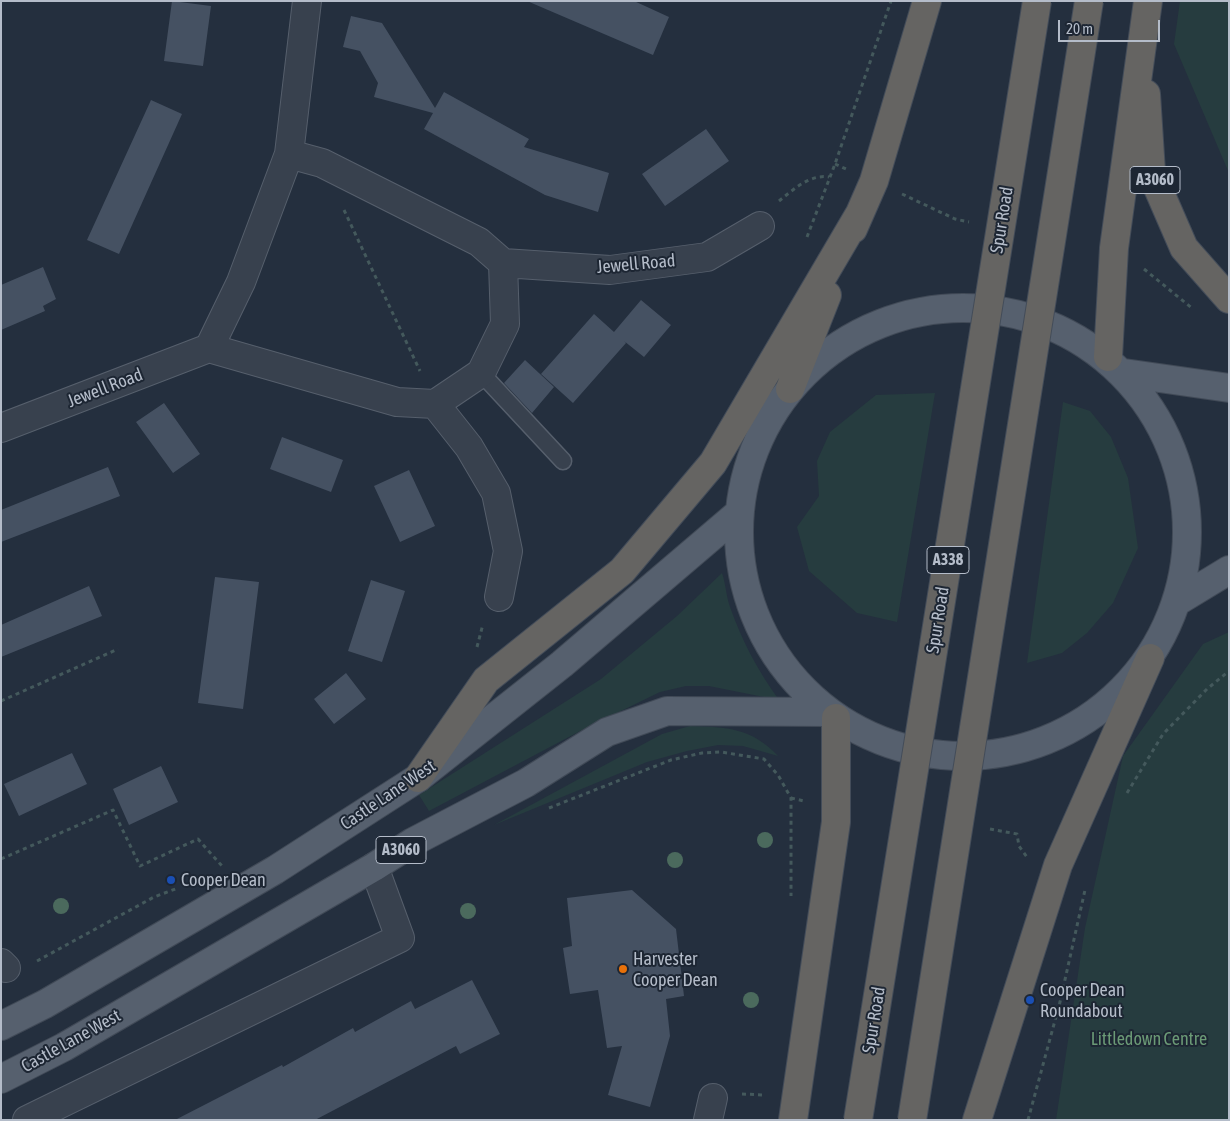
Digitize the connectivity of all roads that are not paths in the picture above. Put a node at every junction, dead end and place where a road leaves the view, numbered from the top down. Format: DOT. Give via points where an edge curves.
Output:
graph roads {
  1 [pos="307,1"];
  2 [pos="927,1"];
  3 [pos="1037,1"];
  4 [pos="1089,1"];
  5 [pos="1148,1"];
  6 [pos="1142,40"];
  7 [pos="289,154"];
  8 [pos="860,213"];
  9 [pos="760,226"];
  10 [pos="503,263"];
  11 [pos="1229,299"];
  12 [pos="209,348"];
  13 [pos="1116,365"];
  14 [pos="482,373"];
  15 [pos="1229,388"];
  16 [pos="790,389"];
  17 [pos="435,404"];
  18 [pos="1,428"];
  19 [pos="563,461"];
  20 [pos="739,513"];
  21 [pos="1229,570"];
  22 [pos="499,597"];
  23 [pos="1178,601"];
  24 [pos="1150,658"];
  25 [pos="832,715"];
  26 [pos="418,778"];
  27 [pos="374,867"];
  28 [pos="1,1026"];
  29 [pos="1,1079"];
  30 [pos="27,1120"];
  31 [pos="793,1120"];
  32 [pos="858,1120"];
  33 [pos="912,1120"];
  34 [pos="977,1120"];
  1 -- 7 [label="street"];
  2 -- 8 [label="highway" via="874,182"];
  3 -- 32 [label="highway, Spur Road / A338, bridge"];
  4 -- 33 [label="highway, bridge"];
  5 -- 6 [label="highway"];
  6 -- 11 [label="highway, A3060" via="1151,172 1184,248"];
  6 -- 13 [label="highway" via="1114,248"];
  7 -- 10 [label="street" via="322,163 479,242"];
  7 -- 12 [label="street" via="241,282"];
  8 -- 16 [label="highway"];
  8 -- 26 [label="highway" via="713,463 622,571 486,680"];
  9 -- 10 [label="street, Jewell Road" via="707,257 610,270"];
  10 -- 14 [label="street" via="505,324"];
  12 -- 17 [label="street" via="396,402"];
  12 -- 18 [label="street, Jewell Road"];
  13 -- 15 [label="main road"];
  13 -- 16 [label="main road" via="1058,326 1001,309 943,307 885,320 833,348"];
  13 -- 23 [label="main road" via="1161,422 1183,479 1189,540"];
  14 -- 17 [label="street"];
  14 -- 19 [label="lane"];
  16 -- 20 [label="main road" via="755,447"];
  17 -- 22 [label="street" via="469,446 496,493 508,551"];
  20 -- 25 [label="main road" via="740,559 750,603 768,644 794,681"];
  20 -- 26 [label="main road, Castle Lane West" via="562,664"];
  21 -- 23 [label="main road"];
  23 -- 24 [label="main road"];
  24 -- 25 [label="main road" via="1102,710 1039,744 1004,751 970,757 914,753 881,743"];
  24 -- 34 [label="highway" via="1058,865"];
  25 -- 27 [label="main road, Castle Lane West / A3060" via="667,712 607,732 526,783 413,842"];
  25 -- 31 [label="highway" via="836,815"];
  26 -- 28 [label="main road, Castle Lane West" via="275,870 45,1004"];
  27 -- 29 [label="main road, Castle Lane West / A3060" via="64,1047"];
  27 -- 30 [label="street" via="400,938"];
}
